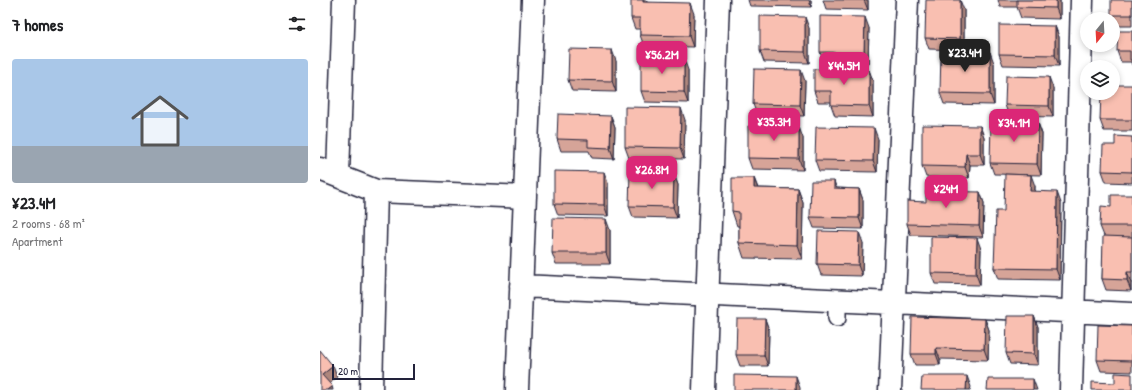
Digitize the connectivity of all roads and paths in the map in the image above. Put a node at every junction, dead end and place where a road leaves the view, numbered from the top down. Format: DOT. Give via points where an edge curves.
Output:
graph roads {
  1 [pos="344,0"];
  2 [pos="533,0"];
  3 [pos="718,0"];
  4 [pos="907,0"];
  5 [pos="1082,0"];
  6 [pos="329,172"];
  7 [pos="376,190"];
  8 [pos="524,197"];
  9 [pos="521,286"];
  10 [pos="708,294"];
  11 [pos="894,303"];
  12 [pos="1073,311"];
  13 [pos="1132,314"];
  14 [pos="371,390"];
  15 [pos="517,390"];
  16 [pos="704,390"];
  17 [pos="890,390"];
  18 [pos="1071,390"];
  1 -- 6 [label="street"];
  2 -- 8 [label="street"];
  3 -- 10 [label="street"];
  4 -- 11 [label="street"];
  5 -- 12 [label="street"];
  6 -- 7 [label="street"];
  7 -- 8 [label="street"];
  7 -- 14 [label="street"];
  8 -- 9 [label="street"];
  9 -- 10 [label="street"];
  9 -- 15 [label="street"];
  10 -- 11 [label="street" via="837,309"];
  10 -- 16 [label="street"];
  11 -- 12 [label="street"];
  11 -- 17 [label="street"];
  12 -- 13 [label="street"];
  12 -- 18 [label="street"];
}
